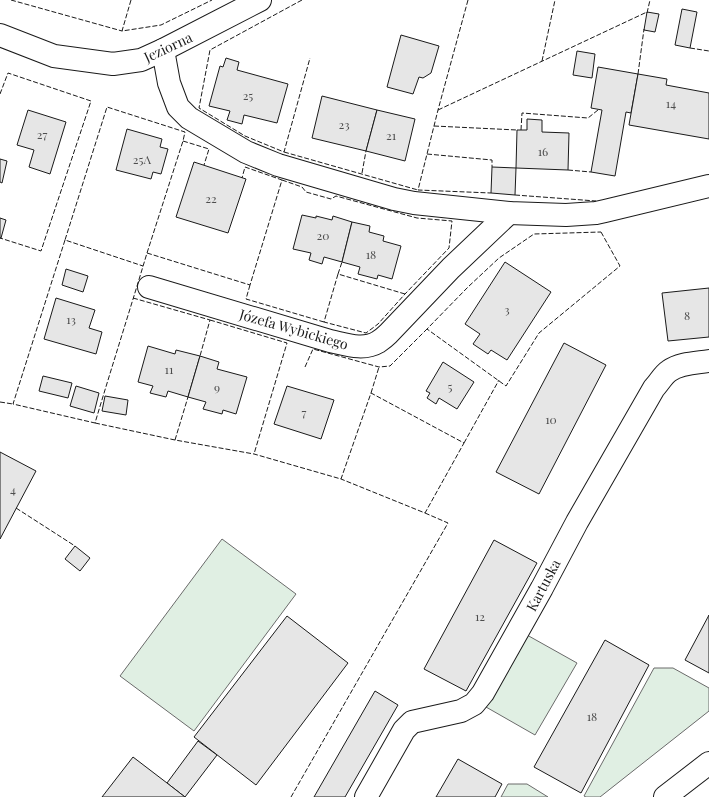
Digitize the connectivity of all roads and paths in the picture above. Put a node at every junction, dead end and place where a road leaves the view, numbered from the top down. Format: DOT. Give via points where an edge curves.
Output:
graph roads {
  1 [pos="260,0"];
  2 [pos="0,35"];
  3 [pos="163,50"];
  4 [pos="709,186"];
  5 [pos="509,213"];
  6 [pos="149,287"];
  7 [pos="709,361"];
  8 [pos="709,763"];
  9 [pos="366,797"];
  10 [pos="665,797"];
  1 -- 3 [label="street, Jeziorna"];
  2 -- 3 [label="street, Jeziorna" via="54,56 113,64 141,60"];
  3 -- 5 [label="street" via="169,83 178,107 189,118 246,152 278,165 414,203"];
  4 -- 5 [label="street" via="596,213"];
  5 -- 6 [label="street, Józefa Wybickiego" via="451,268 388,334 377,343 368,346 356,347 330,341"];
  7 -- 9 [label="street, Kartuska" via="676,367 654,388 483,693 474,704 461,711 412,722 404,730"];
  8 -- 10 [label="street"];
}
